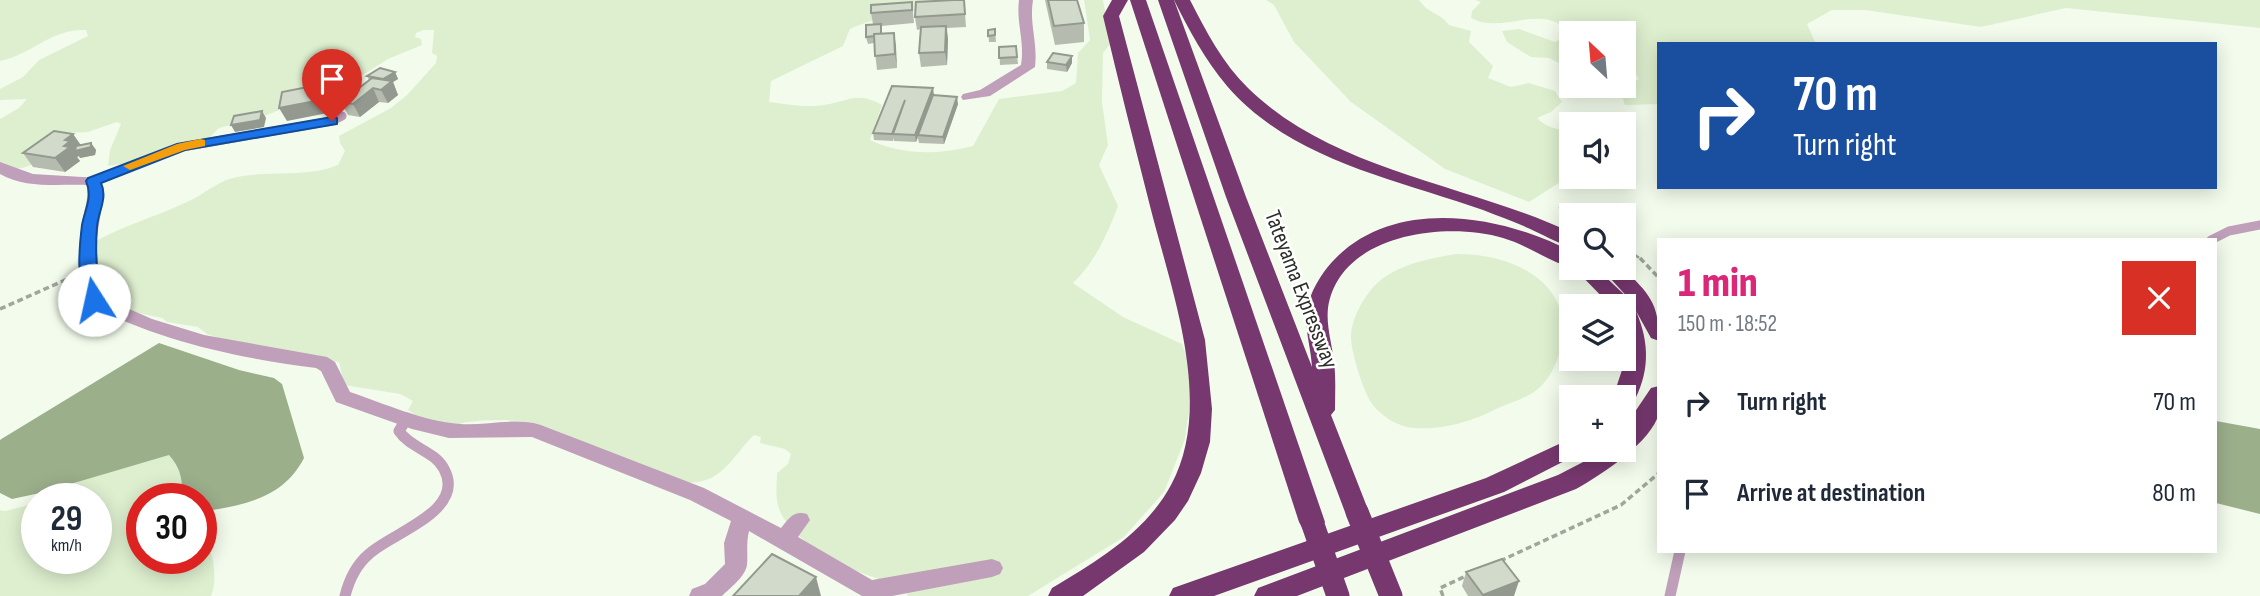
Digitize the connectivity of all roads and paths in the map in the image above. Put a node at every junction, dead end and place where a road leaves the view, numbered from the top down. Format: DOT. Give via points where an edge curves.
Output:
graph roads {
  1 [pos="1026,0"];
  2 [pos="1121,0"];
  3 [pos="1138,0"];
  4 [pos="1166,0"];
  5 [pos="1182,0"];
  6 [pos="968,97"];
  7 [pos="342,117"];
  8 [pos="0,167"];
  9 [pos="93,181"];
  10 [pos="2260,225"];
  11 [pos="1559,236"];
  12 [pos="2215,238"];
  13 [pos="1559,254"];
  14 [pos="1636,254"];
  15 [pos="87,271"];
  16 [pos="1657,276"];
  17 [pos="1596,280"];
  18 [pos="1623,280"];
  19 [pos="1610,294"];
  20 [pos="0,309"];
  21 [pos="1657,329"];
  22 [pos="1636,341"];
  23 [pos="1636,367"];
  24 [pos="1657,397"];
  25 [pos="407,418"];
  26 [pos="1322,419"];
  27 [pos="1636,431"];
  28 [pos="1559,453"];
  29 [pos="1602,462"];
  30 [pos="1657,475"];
  31 [pos="742,519"];
  32 [pos="800,520"];
  33 [pos="784,539"];
  34 [pos="1679,553"];
  35 [pos="1499,561"];
  36 [pos="992,568"];
  37 [pos="1475,572"];
  38 [pos="877,592"];
  39 [pos="345,596"];
  40 [pos="700,596"];
  41 [pos="1061,596"];
  42 [pos="1182,596"];
  43 [pos="1267,596"];
  44 [pos="1338,596"];
  45 [pos="1391,596"];
  46 [pos="1443,596"];
  47 [pos="1670,596"];
  1 -- 6 [label="street" via="1024,14 1031,46 1028,67 985,93"];
  2 -- 41 [label="highway" via="1111,16 1189,324 1201,388 1201,417 1190,473 1158,523 1106,569"];
  3 -- 44 [label="highway, bridge"];
  4 -- 26 [label="highway, Tateyama Expressway"];
  5 -- 11 [label="highway" via="1197,32 1243,93 1297,132 1363,164 1522,217"];
  7 -- 9 [label="lane" via="182,147"];
  8 -- 9 [label="street" via="34,180"];
  9 -- 15 [label="street" via="96,203"];
  10 -- 12 [label="lane"];
  13 -- 26 [label="highway" via="1528,239 1468,226 1405,230 1357,248 1341,262 1320,299 1316,324 1324,371"];
  14 -- 16 [label="path"];
  15 -- 20 [label="path"];
  15 -- 25 [label="street" via="94,300 120,315 244,352 320,362 343,397"];
  17 -- 19 [label="highway"];
  18 -- 21 [label="highway" via="1638,296"];
  22 -- 23 [label="highway"];
  24 -- 27 [label="highway"];
  25 -- 31 [label="street" via="462,432 534,430 697,494"];
  25 -- 39 [label="lane" via="399,431 404,441 444,467 446,494 436,511 361,562"];
  26 -- 45 [label="highway, Tateyama Expressway, bridge"];
  28 -- 42 [label="highway" via="1495,485"];
  29 -- 43 [label="highway" via="1567,482"];
  30 -- 35 [label="path" via="1621,505"];
  31 -- 33 [label="street"];
  31 -- 40 [label="street" via="735,543 736,567 713,591"];
  32 -- 33 [label="street"];
  33 -- 38 [label="street"];
  34 -- 47 [label="lane"];
  36 -- 38 [label="street"];
  37 -- 46 [label="path" via="1440,588"];
}
